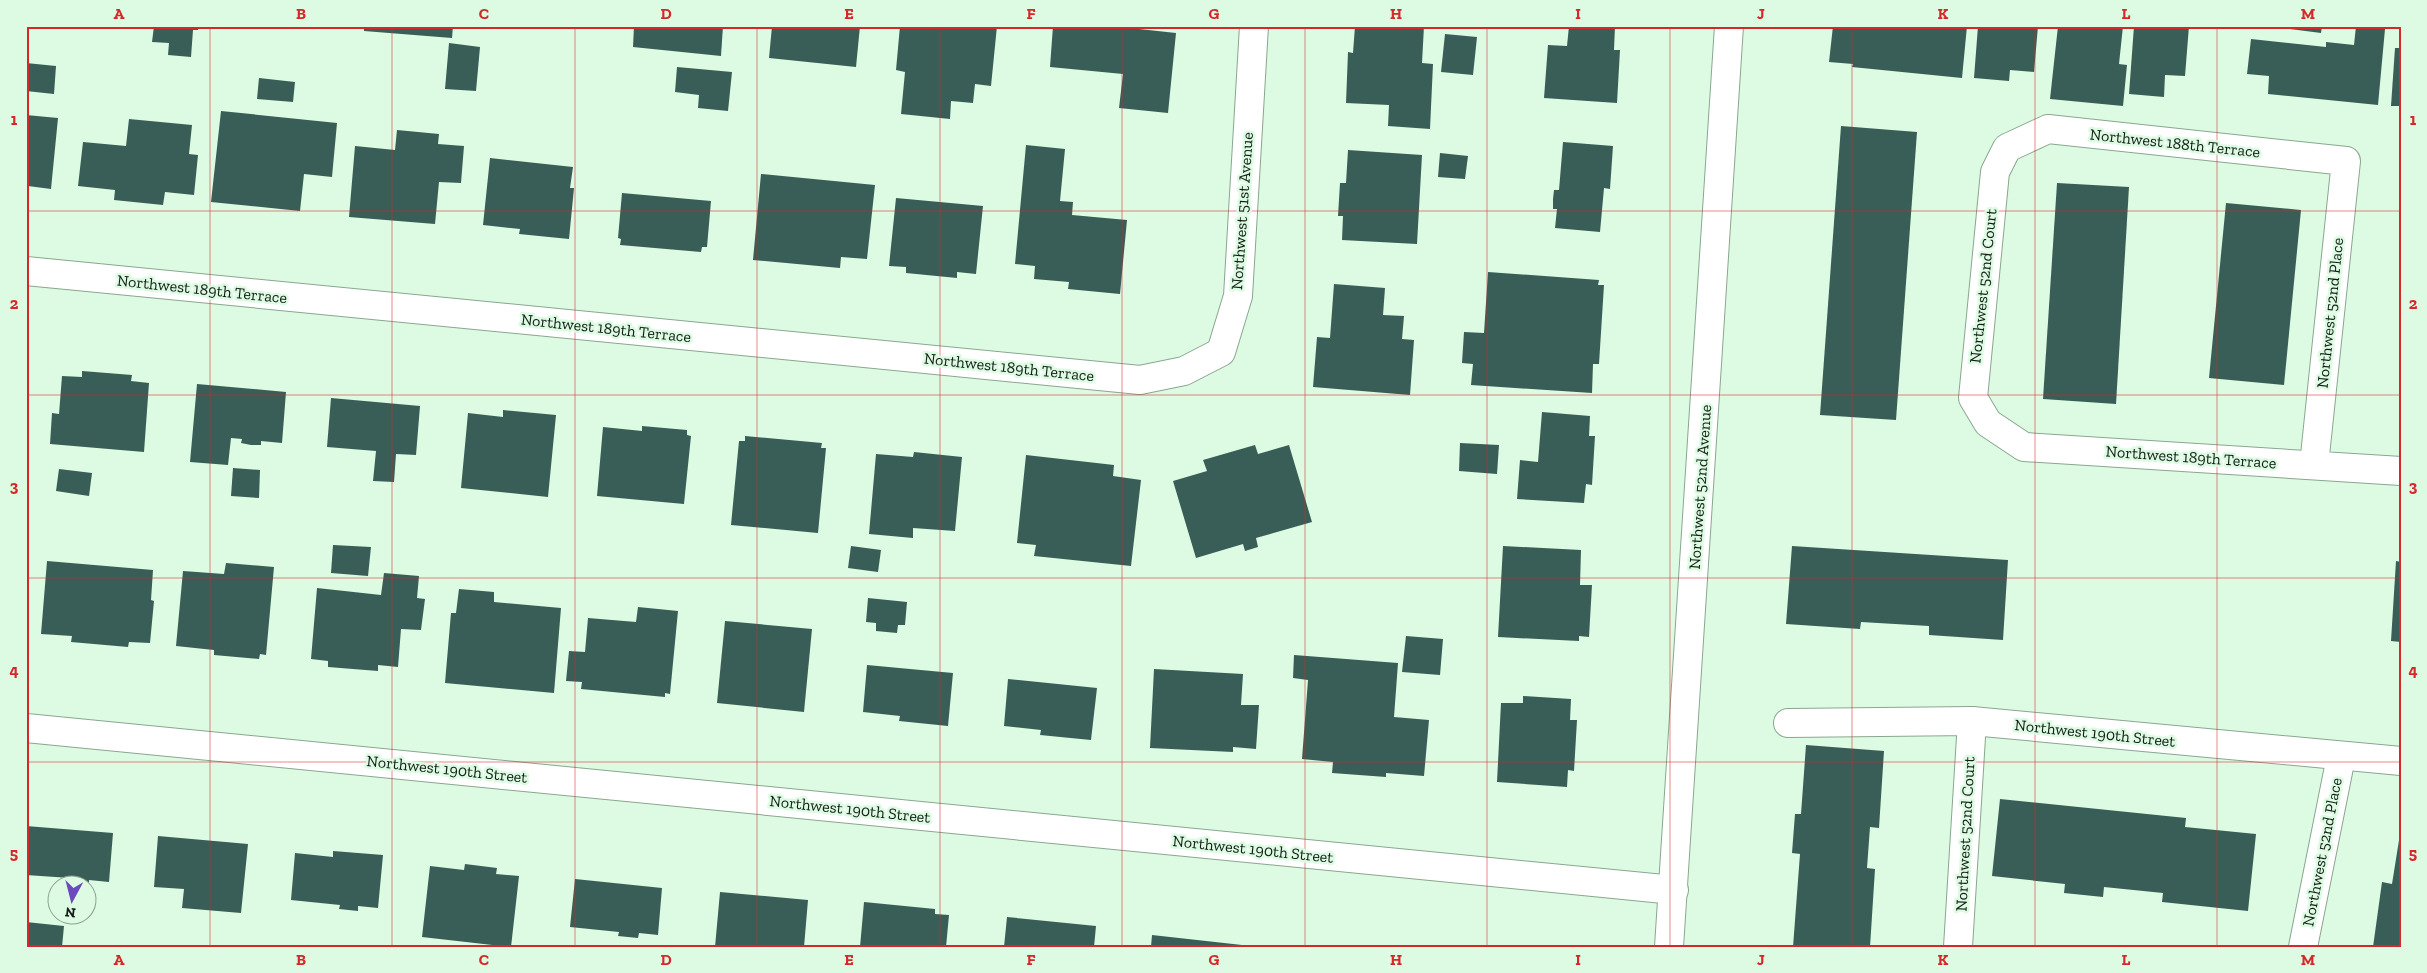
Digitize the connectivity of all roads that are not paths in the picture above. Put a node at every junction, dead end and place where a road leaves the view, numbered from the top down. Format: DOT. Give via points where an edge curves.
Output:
graph roads {
  1 [pos="1254,26"];
  2 [pos="1729,26"];
  3 [pos="2007,148"];
  4 [pos="2346,161"];
  5 [pos="26,272"];
  6 [pos="1184,371"];
  7 [pos="1988,423"];
  8 [pos="2314,465"];
  9 [pos="2401,471"];
  10 [pos="1972,721"];
  11 [pos="1788,723"];
  12 [pos="26,728"];
  13 [pos="2341,757"];
  14 [pos="2401,760"];
  15 [pos="1674,890"];
  16 [pos="1669,947"];
  17 [pos="1958,947"];
  18 [pos="2304,947"];
  1 -- 6 [label="street, Northwest 51st Avenue" via="1238,296 1221,352"];
  2 -- 15 [label="street, Northwest 52nd Avenue"];
  3 -- 4 [label="street, Northwest 188th Terrace" via="2048,129"];
  3 -- 7 [label="street, Northwest 52nd Court" via="1994,172 1973,398"];
  4 -- 8 [label="street, Northwest 52nd Place"];
  5 -- 6 [label="street, Northwest 189th Terrace" via="1140,380"];
  7 -- 8 [label="street, Northwest 189th Terrace" via="2024,447"];
  8 -- 9 [label="street, Northwest 189th Terrace"];
  10 -- 11 [label="street, Northwest 190th Street"];
  10 -- 13 [label="street, Northwest 190th Street"];
  10 -- 17 [label="street, Northwest 52nd Court"];
  12 -- 15 [label="street, Northwest 190th Street"];
  13 -- 14 [label="street, Northwest 190th Street"];
  13 -- 18 [label="street, Northwest 52nd Place"];
  15 -- 16 [label="street, Northwest 52nd Avenue"];
}
